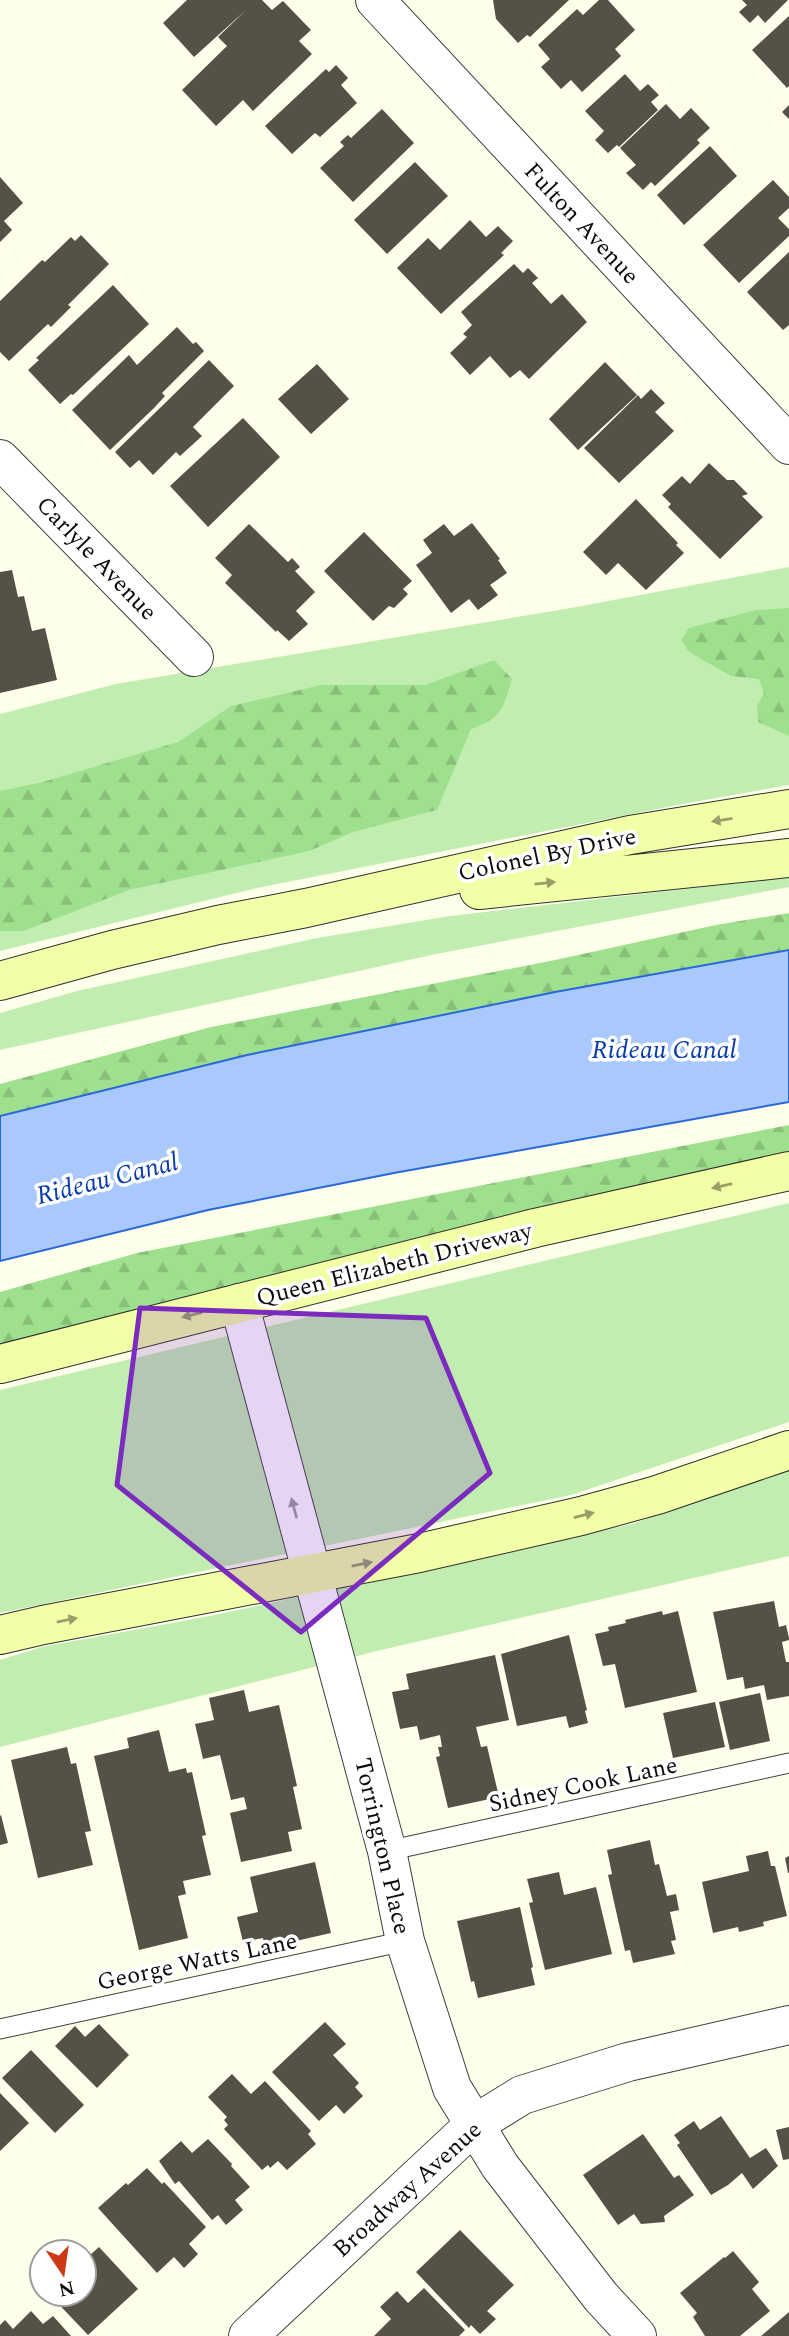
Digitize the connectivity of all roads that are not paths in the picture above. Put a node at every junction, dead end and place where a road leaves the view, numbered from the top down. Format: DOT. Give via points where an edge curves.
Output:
graph roads {
  1 [pos="374,0"];
  2 [pos="789,445"];
  3 [pos="1,461"];
  4 [pos="194,657"];
  5 [pos="789,809"];
  6 [pos="789,858"];
  7 [pos="306,908"];
  8 [pos="0,981"];
  9 [pos="789,1171"];
  10 [pos="239,1303"];
  11 [pos="0,1364"];
  12 [pos="789,1450"];
  13 [pos="312,1574"];
  14 [pos="0,1635"];
  15 [pos="789,1763"];
  16 [pos="387,1851"];
  17 [pos="405,1941"];
  18 [pos="789,2025"];
  19 [pos="0,2029"];
  20 [pos="475,2124"];
  21 [pos="632,2334"];
  22 [pos="248,2336"];
  1 -- 2 [label="street, Fulton Avenue"];
  3 -- 4 [label="street, Carlyle Avenue"];
  5 -- 7 [label="main road, Colonel By Drive, one-way" via="630,835"];
  7 -- 6 [label="main road, Colonel By Drive, one-way"];
  7 -- 8 [label="main road, Colonel By Drive" via="112,950"];
  9 -- 10 [label="main road, Queen Elizabeth Driveway, one-way" via="535,1228"];
  10 -- 11 [label="main road, Queen Elizabeth Driveway, one-way"];
  13 -- 10 [label="street, Torrington Place, one-way"];
  13 -- 12 [label="main road, one-way" via="580,1516"];
  14 -- 13 [label="main road, one-way"];
  13 -- 16 [label="street, Torrington Place"];
  15 -- 16 [label="lane, Sidney Cook Lane"];
  16 -- 17 [label="street, Torrington Place"];
  17 -- 19 [label="lane, George Watts Lane"];
  17 -- 20 [label="street, Torrington Place" via="452,2088"];
  18 -- 20 [label="street, Broadway Avenue" via="628,2062 522,2095"];
  20 -- 21 [label="street, Torrington Place" via="500,2166"];
  20 -- 22 [label="street, Broadway Avenue"];
}
